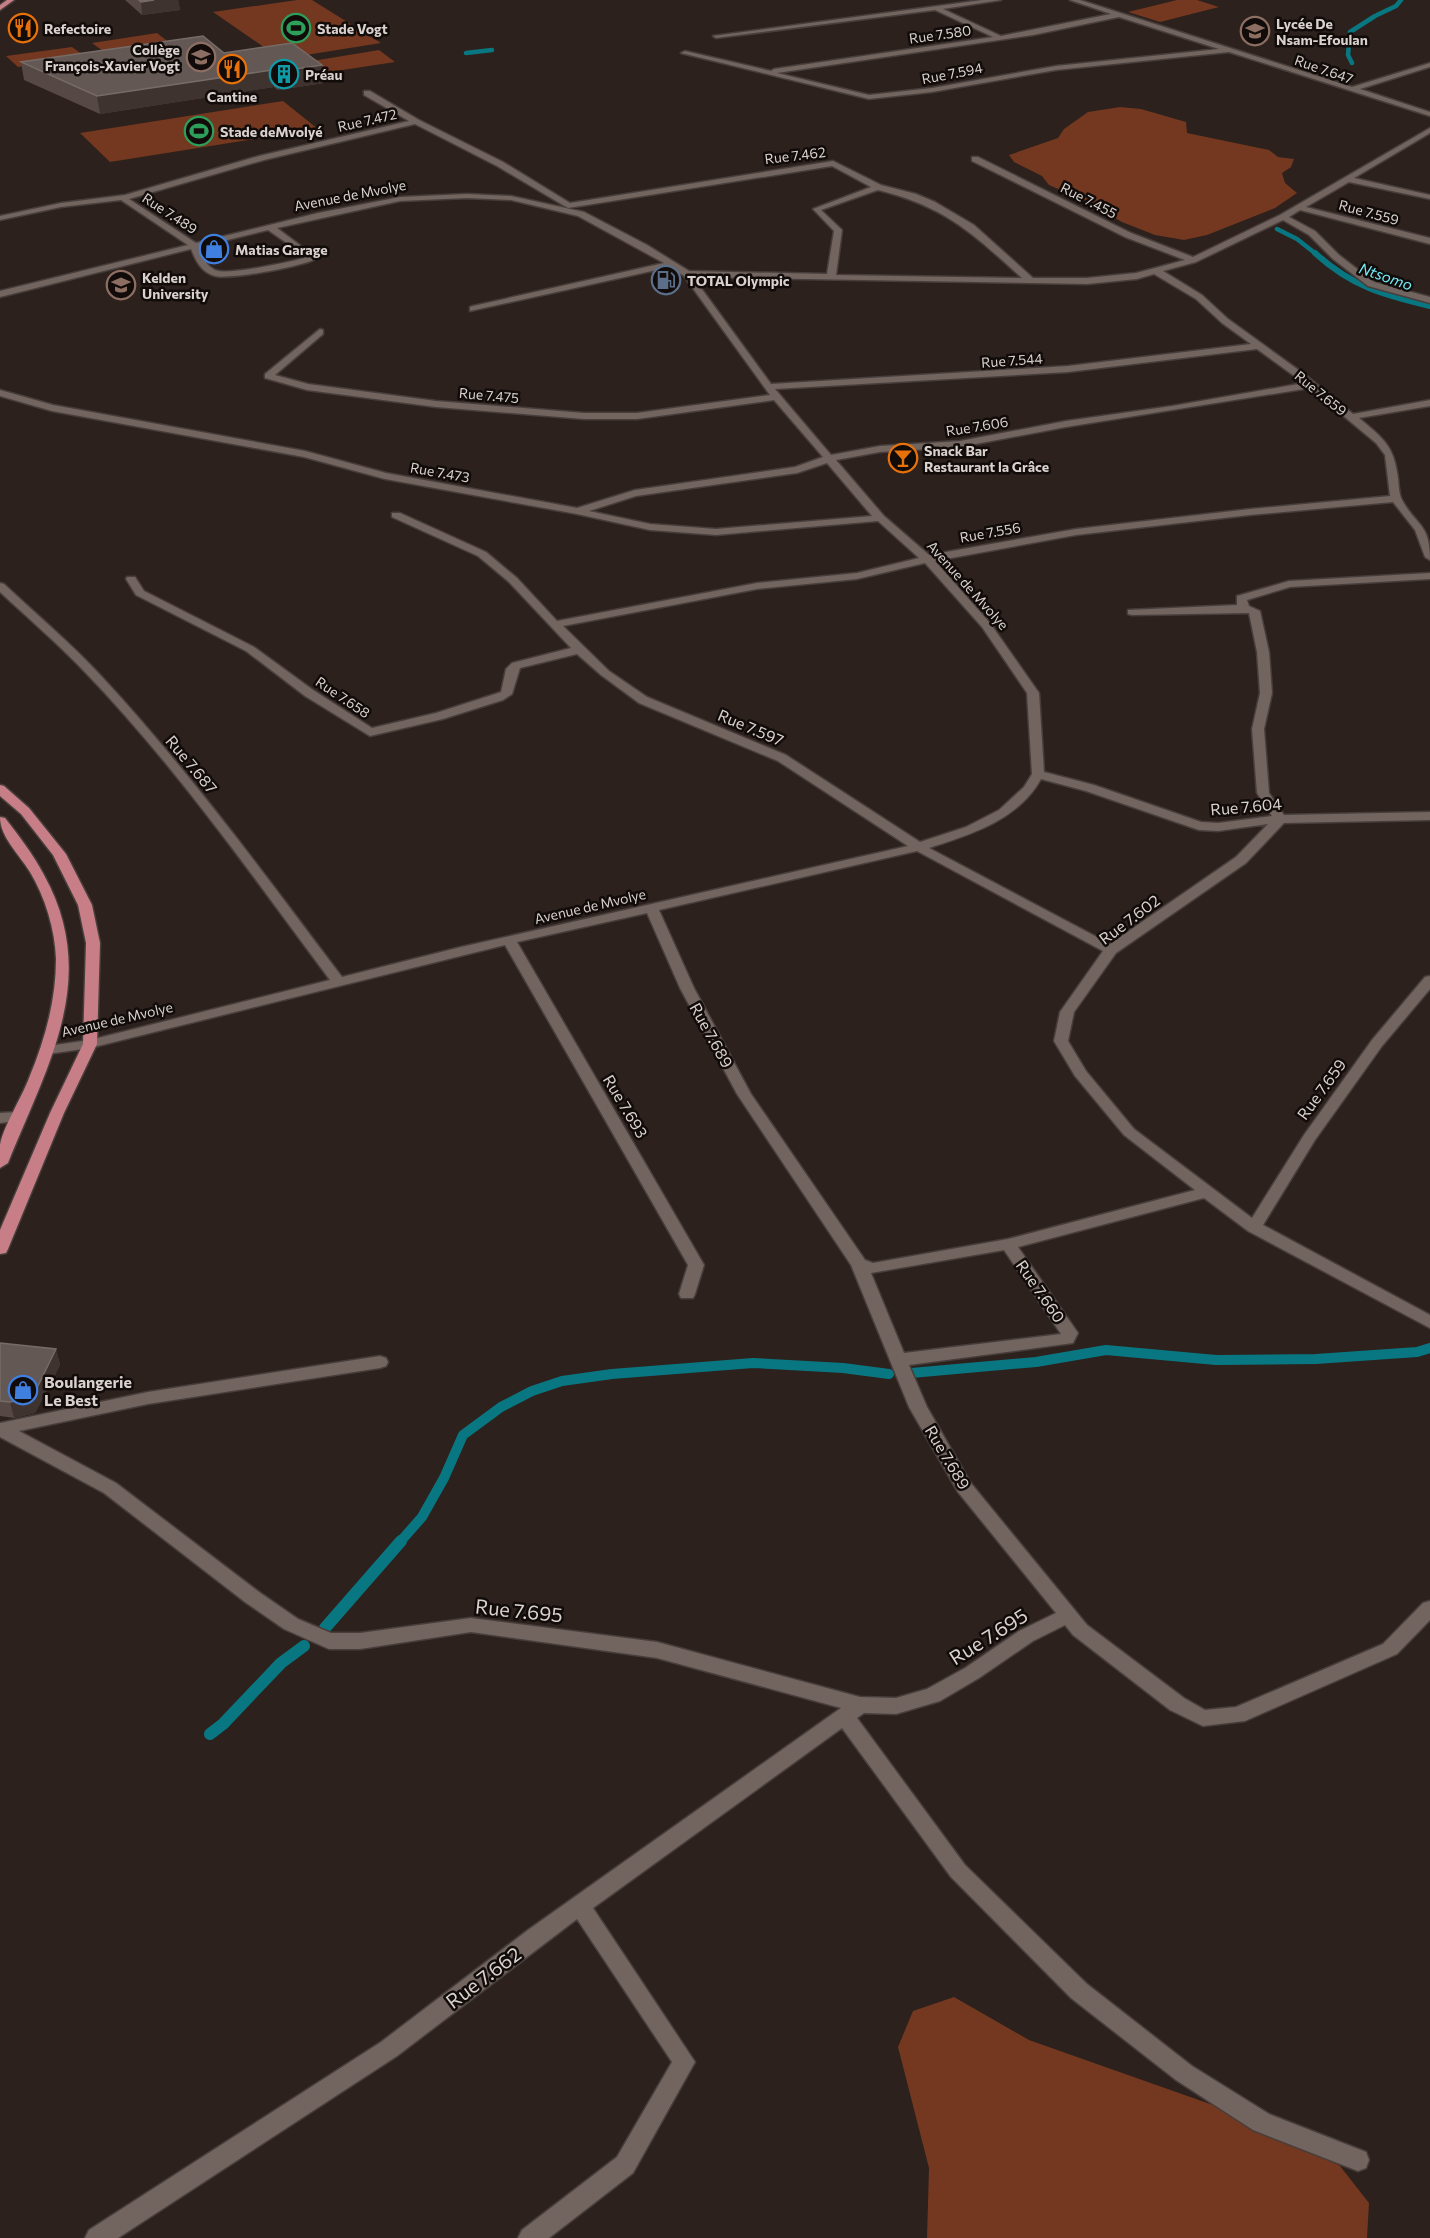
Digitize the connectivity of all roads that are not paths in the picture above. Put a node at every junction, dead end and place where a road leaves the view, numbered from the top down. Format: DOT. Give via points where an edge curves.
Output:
graph roads {
  1 [pos="11,0"];
  2 [pos="998,0"];
  3 [pos="1073,0"];
  4 [pos="0,8"];
  5 [pos="938,8"];
  6 [pos="1118,15"];
  7 [pos="716,36"];
  8 [pos="1001,38"];
  9 [pos="1228,50"];
  10 [pos="684,53"];
  11 [pos="1430,65"];
  12 [pos="766,73"];
  13 [pos="1350,90"];
  14 [pos="367,93"];
  15 [pos="1430,114"];
  16 [pos="416,122"];
  17 [pos="1430,130"];
  18 [pos="975,159"];
  19 [pos="1348,179"];
  20 [pos="878,187"];
  21 [pos="126,197"];
  22 [pos="1430,197"];
  23 [pos="568,206"];
  24 [pos="1301,207"];
  25 [pos="581,214"];
  26 [pos="1283,217"];
  27 [pos="0,218"];
  28 [pos="270,227"];
  29 [pos="1430,241"];
  30 [pos="194,245"];
  31 [pos="1193,261"];
  32 [pos="671,264"];
  33 [pos="1156,272"];
  34 [pos="687,274"];
  35 [pos="831,277"];
  36 [pos="1029,280"];
  37 [pos="0,294"];
  38 [pos="1430,300"];
  39 [pos="473,309"];
  40 [pos="320,332"];
  41 [pos="1257,346"];
  42 [pos="1312,385"];
  43 [pos="768,387"];
  44 [pos="0,393"];
  45 [pos="778,397"];
  46 [pos="1430,403"];
  47 [pos="1350,417"];
  48 [pos="831,458"];
  49 [pos="1396,499"];
  50 [pos="577,511"];
  51 [pos="396,515"];
  52 [pos="880,518"];
  53 [pos="1425,529"];
  54 [pos="1430,557"];
  55 [pos="927,559"];
  56 [pos="1430,576"];
  57 [pos="131,579"];
  58 [pos="0,586"];
  59 [pos="1244,608"];
  60 [pos="1131,612"];
  61 [pos="557,624"];
  62 [pos="579,650"];
  63 [pos="1038,774"];
  64 [pos="0,789"];
  65 [pos="1430,816"];
  66 [pos="1280,819"];
  67 [pos="0,821"];
  68 [pos="919,847"];
  69 [pos="651,908"];
  70 [pos="509,940"];
  71 [pos="1111,950"];
  72 [pos="1430,980"];
  73 [pos="338,981"];
  74 [pos="90,1044"];
  75 [pos="48,1050"];
  76 [pos="18,1117"];
  77 [pos="0,1118"];
  78 [pos="0,1163"];
  79 [pos="1207,1192"];
  80 [pos="1254,1227"];
  81 [pos="1008,1244"];
  82 [pos="0,1249"];
  83 [pos="859,1264"];
  84 [pos="687,1294"];
  85 [pos="1427,1317"];
  86 [pos="899,1360"];
  87 [pos="380,1362"];
  88 [pos="0,1430"];
  89 [pos="1430,1608"];
  90 [pos="1067,1616"];
  91 [pos="852,1710"];
  92 [pos="579,1905"];
  93 [pos="1358,2160"];
  94 [pos="97,2238"];
  95 [pos="530,2238"];
  1 -- 4 [label="main road"];
  2 -- 5 [label="street"];
  3 -- 6 [label="street, Rue 7.647"];
  5 -- 7 [label="street"];
  5 -- 8 [label="street"];
  6 -- 8 [label="street, Rue 7.580"];
  6 -- 9 [label="street, Rue 7.647"];
  8 -- 12 [label="street, Rue 7.580"];
  9 -- 12 [label="street, Rue 7.594" via="1056,68 869,97"];
  9 -- 13 [label="street, Rue 7.647"];
  10 -- 12 [label="street, Rue 7.594"];
  11 -- 13 [label="street"];
  13 -- 15 [label="street, Rue 7.647"];
  14 -- 16 [label="street"];
  16 -- 21 [label="street, Rue 7.472" via="262,158"];
  16 -- 23 [label="street, Rue 7.472" via="500,164"];
  17 -- 19 [label="street"];
  18 -- 31 [label="street, Rue 7.455" via="1128,235"];
  19 -- 22 [label="street"];
  19 -- 24 [label="street"];
  20 -- 23 [label="street, Rue 7.462" via="833,163"];
  20 -- 35 [label="street" via="817,208 838,230"];
  20 -- 36 [label="street, Rue 7.462" via="913,195 962,221"];
  21 -- 27 [label="street, Rue 7.472"];
  21 -- 30 [label="street, Rue 7.489" via="125,200"];
  23 -- 25 [label="street, Rue 7.472"];
  24 -- 26 [label="street"];
  24 -- 29 [label="street, Rue 7.559"];
  25 -- 28 [label="street, Avenue de Mvolye" via="511,198 437,196 369,204"];
  25 -- 32 [label="street, Avenue de Mvolye"];
  26 -- 31 [label="street"];
  26 -- 38 [label="street" via="1312,234 1371,284"];
  28 -- 30 [label="street, Avenue de Mvolye"];
  28 -- 30 [label="street, Rue 7.489" via="313,258 289,266 217,274 201,264"];
  30 -- 37 [label="street, Avenue de Mvolye"];
  31 -- 33 [label="street"];
  32 -- 34 [label="street, Avenue de Mvolye"];
  32 -- 39 [label="street"];
  33 -- 36 [label="street" via="1114,279"];
  33 -- 41 [label="street, Rue 7.659" via="1199,297"];
  34 -- 35 [label="street"];
  34 -- 43 [label="street, Avenue de Mvolye"];
  35 -- 36 [label="street"];
  40 -- 45 [label="street, Rue 7.475" via="268,376 308,387 413,401 584,416 637,416"];
  41 -- 42 [label="street, Rue 7.659"];
  41 -- 43 [label="street, Rue 7.544" via="1068,369"];
  42 -- 47 [label="street, Rue 7.659"];
  42 -- 48 [label="street, Rue 7.606" via="960,444 880,449"];
  43 -- 45 [label="street, Avenue de Mvolye"];
  44 -- 50 [label="street, Rue 7.473" via="52,408 305,454 385,476"];
  45 -- 48 [label="street, Avenue de Mvolye"];
  46 -- 47 [label="street"];
  47 -- 49 [label="street, Rue 7.659" via="1380,441 1390,455"];
  48 -- 50 [label="street, Rue 7.606" via="797,470 635,493"];
  48 -- 52 [label="street, Avenue de Mvolye"];
  49 -- 53 [label="street"];
  49 -- 55 [label="street, Rue 7.556" via="1076,532"];
  50 -- 52 [label="street, Rue 7.473" via="650,527 716,532"];
  51 -- 61 [label="street, Rue 7.597" via="482,555"];
  52 -- 55 [label="street, Avenue de Mvolye"];
  53 -- 54 [label="street"];
  55 -- 61 [label="street, Rue 7.556" via="857,576 758,586"];
  55 -- 63 [label="street, Avenue de Mvolye" via="986,625 1033,693"];
  56 -- 59 [label="street" via="1289,584 1241,598"];
  57 -- 62 [label="street, Rue 7.658" via="140,593 250,649 370,732 499,697 506,694 516,665"];
  58 -- 73 [label="street, Rue 7.687" via="98,678 131,716 229,835"];
  59 -- 60 [label="street"];
  59 -- 66 [label="street" via="1254,611 1263,652 1266,693 1258,729 1263,794"];
  61 -- 62 [label="street, Rue 7.597"];
  62 -- 68 [label="street, Rue 7.597" via="643,700 782,758"];
  63 -- 66 [label="street, Rue 7.604" via="1199,826"];
  63 -- 68 [label="street, Avenue de Mvolye" via="1025,797 987,821"];
  64 -- 74 [label="main road" via="42,831 68,869 85,904 93,943"];
  65 -- 66 [label="street, Rue 7.604"];
  66 -- 71 [label="street, Rue 7.602" via="1241,860"];
  67 -- 75 [label="main road" via="30,858 56,913 63,947 62,985"];
  68 -- 69 [label="street, Avenue de Mvolye"];
  68 -- 71 [label="street, Rue 7.597"];
  69 -- 70 [label="street, Avenue de Mvolye"];
  69 -- 83 [label="street, Rue 7.689" via="687,988 744,1094"];
  70 -- 73 [label="street, Avenue de Mvolye"];
  70 -- 84 [label="street, Rue 7.693" via="696,1265"];
  71 -- 79 [label="street, Rue 7.602" via="1068,1012 1061,1041 1080,1073 1129,1132"];
  72 -- 80 [label="street, Rue 7.659" via="1377,1043 1316,1128"];
  73 -- 74 [label="street, Avenue de Mvolye"];
  74 -- 75 [label="street, Avenue de Mvolye"];
  74 -- 82 [label="main road"];
  75 -- 76 [label="main road"];
  76 -- 77 [label="street"];
  76 -- 78 [label="main road"];
  79 -- 80 [label="street, Rue 7.602"];
  79 -- 81 [label="street, Rue 7.660"];
  80 -- 85 [label="street, Rue 7.602"];
  81 -- 83 [label="street" via="873,1268"];
  81 -- 86 [label="street, Rue 7.660" via="1070,1333 1067,1339"];
  83 -- 86 [label="street, Rue 7.689"];
  86 -- 90 [label="street, Rue 7.689" via="918,1407 964,1487"];
  87 -- 88 [label="street" via="148,1398"];
  88 -- 91 [label="street, Rue 7.695" via="110,1488 252,1597 291,1624 329,1641 360,1641 471,1626 541,1634 657,1650"];
  89 -- 90 [label="street, Rue 7.689" via="1390,1649 1238,1715 1203,1718 1177,1704"];
  90 -- 91 [label="street, Rue 7.695" via="1026,1636 933,1695 896,1706"];
  91 -- 92 [label="street, Rue 7.662"];
  91 -- 93 [label="street" via="958,1871 1079,1991 1184,2073 1261,2122"];
  92 -- 94 [label="street, Rue 7.662" via="389,2049"];
  92 -- 95 [label="street" via="684,2062 625,2165"];
}
